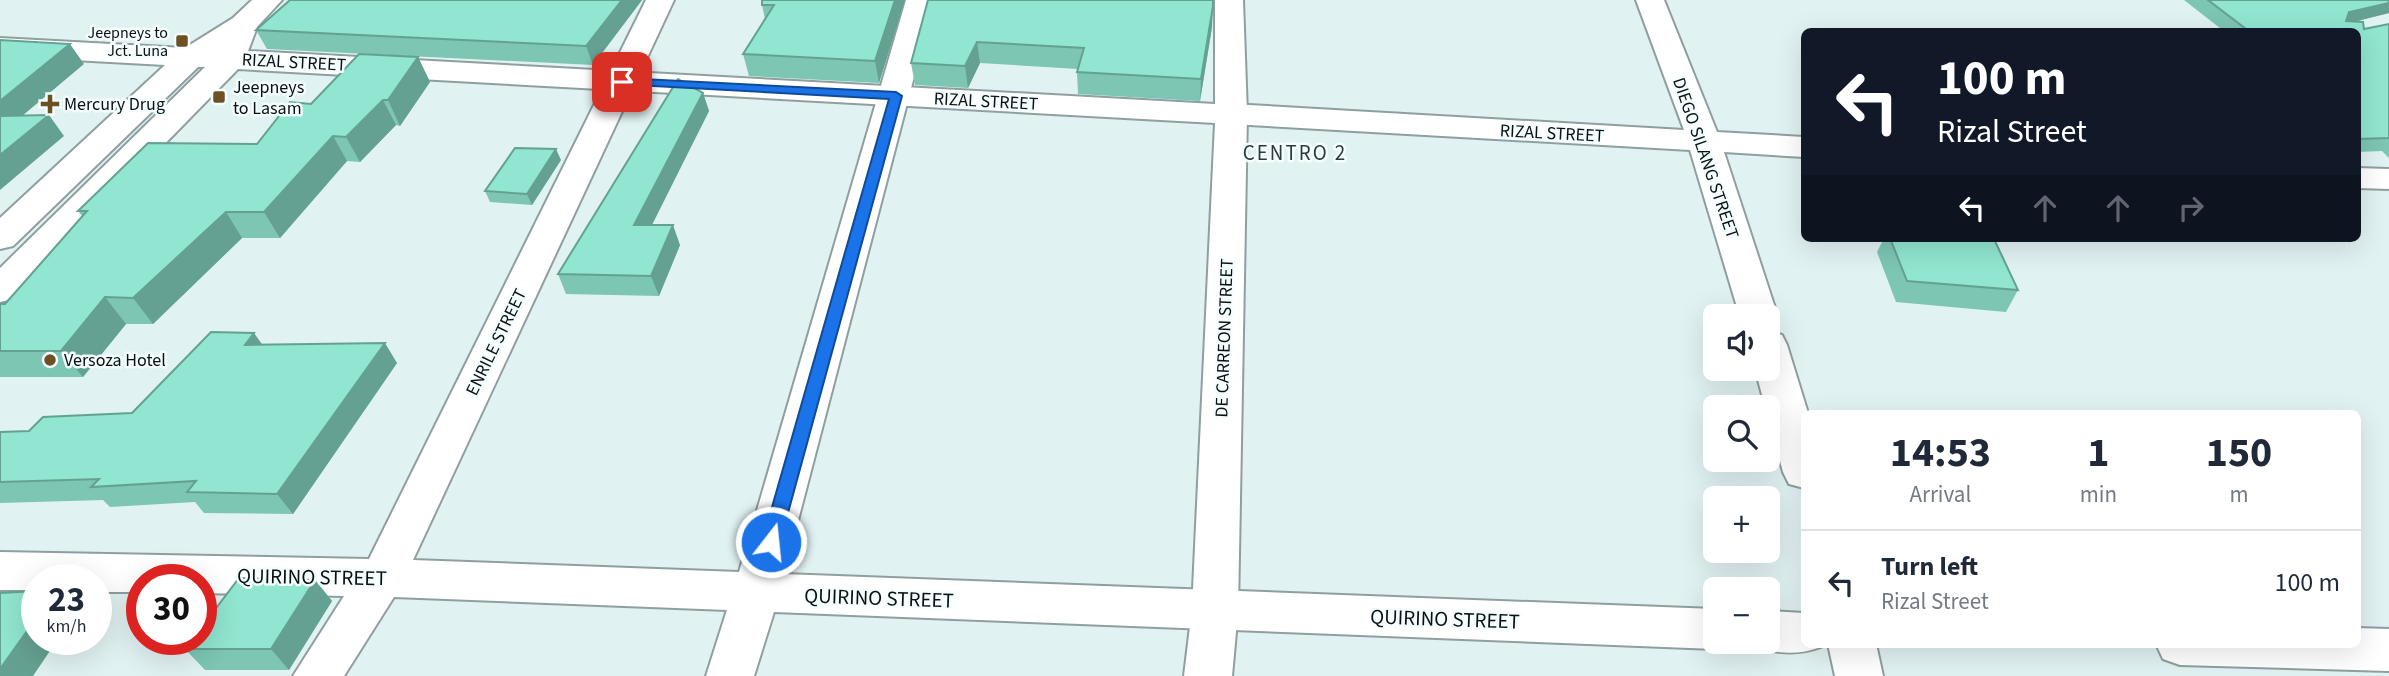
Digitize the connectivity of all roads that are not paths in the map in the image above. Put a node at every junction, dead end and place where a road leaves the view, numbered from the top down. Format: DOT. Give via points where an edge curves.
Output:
graph roads {
  1 [pos="268,0"];
  2 [pos="660,0"];
  3 [pos="920,0"];
  4 [pos="1229,0"];
  5 [pos="1650,0"];
  6 [pos="243,24"];
  7 [pos="0,47"];
  8 [pos="191,57"];
  9 [pos="231,59"];
  10 [pos="622,82"];
  11 [pos="896,96"];
  12 [pos="1231,114"];
  13 [pos="1704,141"];
  14 [pos="1801,147"];
  15 [pos="2361,177"];
  16 [pos="2389,179"];
  17 [pos="0,238"];
  18 [pos="0,290"];
  19 [pos="1755,304"];
  20 [pos="1778,381"];
  21 [pos="1801,461"];
  22 [pos="0,571"];
  23 [pos="382,578"];
  24 [pos="756,594"];
  25 [pos="1215,610"];
  26 [pos="1703,629"];
  27 [pos="1780,632"];
  28 [pos="1801,633"];
  29 [pos="1853,648"];
  30 [pos="2319,648"];
  31 [pos="2389,650"];
  32 [pos="317,676"];
  33 [pos="730,676"];
  34 [pos="1208,676"];
  35 [pos="1859,676"];
  1 -- 6 [label="street"];
  2 -- 10 [label="street, ENRILE STREET"];
  3 -- 11 [label="street"];
  4 -- 12 [label="street, DE CARREON STREET"];
  5 -- 13 [label="street, DIEGO SILANG STREET"];
  6 -- 8 [label="street"];
  6 -- 9 [label="street"];
  7 -- 8 [label="street, RIZAL STREET"];
  8 -- 9 [label="street, RIZAL STREET"];
  8 -- 17 [label="street"];
  9 -- 10 [label="street, RIZAL STREET"];
  9 -- 18 [label="street"];
  10 -- 11 [label="street, RIZAL STREET"];
  10 -- 23 [label="street, ENRILE STREET"];
  11 -- 12 [label="street, RIZAL STREET"];
  11 -- 24 [label="street"];
  12 -- 13 [label="street, RIZAL STREET"];
  12 -- 25 [label="street, DE CARREON STREET"];
  13 -- 14 [label="street, RIZAL STREET"];
  13 -- 19 [label="street, DIEGO SILANG STREET"];
  15 -- 16 [label="street"];
  20 -- 21 [label="street"];
  22 -- 23 [label="street, QUIRINO STREET"];
  23 -- 24 [label="street, QUIRINO STREET"];
  23 -- 32 [label="street, ENRILE STREET"];
  24 -- 25 [label="street, QUIRINO STREET"];
  24 -- 33 [label="street"];
  25 -- 26 [label="street, QUIRINO STREET"];
  25 -- 34 [label="street, DE CARREON STREET"];
  27 -- 28 [label="street"];
  29 -- 35 [label="street"];
  30 -- 31 [label="street"];
}
